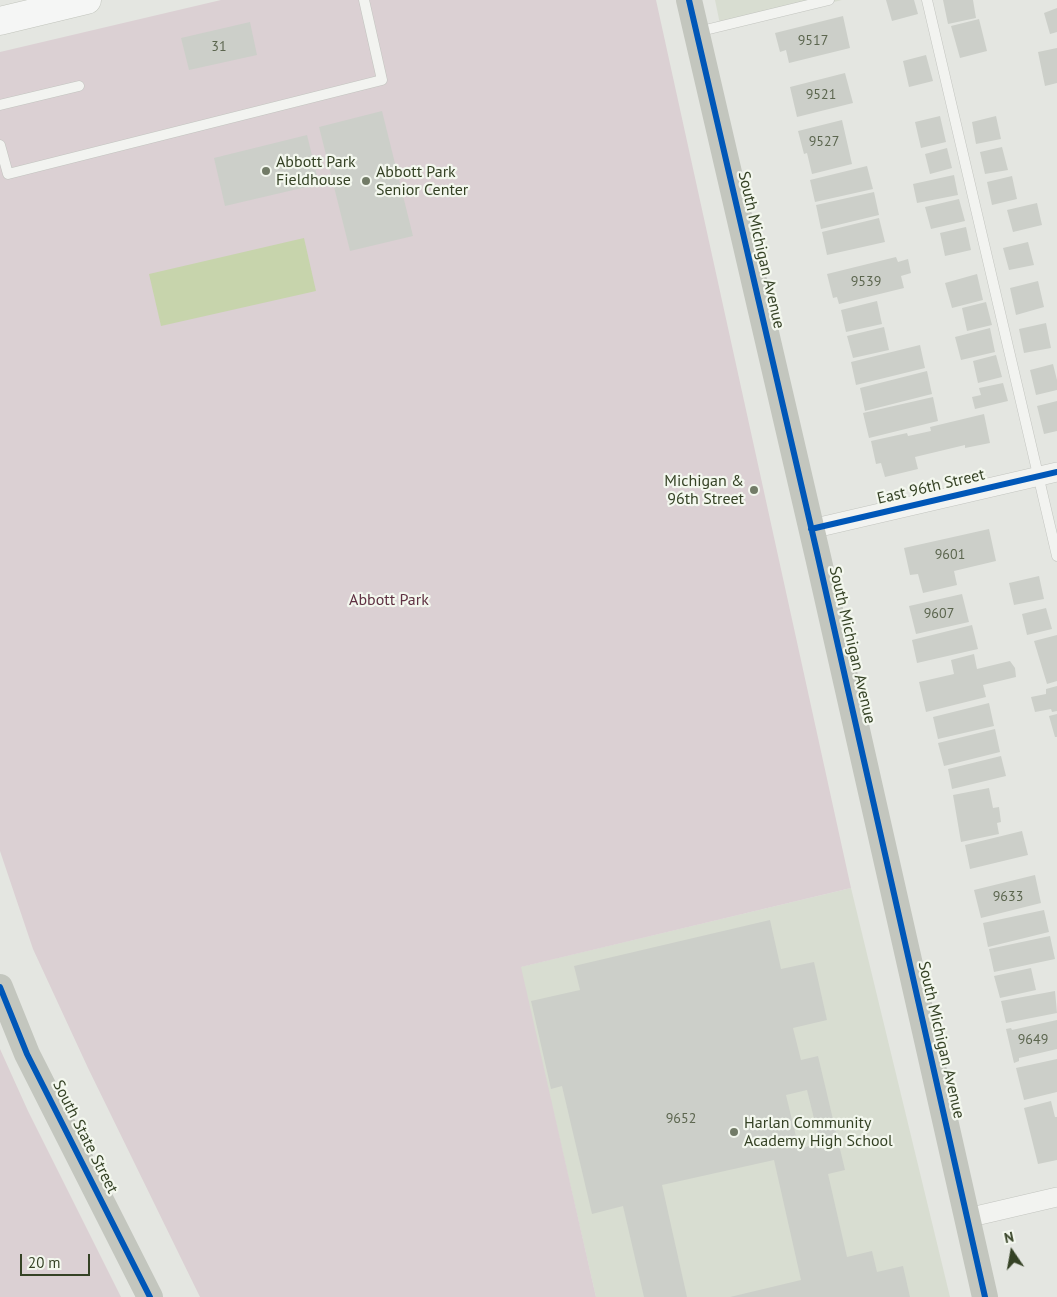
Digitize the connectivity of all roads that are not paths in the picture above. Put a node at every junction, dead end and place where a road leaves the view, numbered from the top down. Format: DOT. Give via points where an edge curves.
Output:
graph roads {
  1 [pos="87,0"];
  2 [pos="364,0"];
  3 [pos="689,0"];
  4 [pos="829,0"];
  5 [pos="927,0"];
  6 [pos="0,21"];
  7 [pos="697,32"];
  8 [pos="79,86"];
  9 [pos="0,106"];
  10 [pos="0,145"];
  11 [pos="1057,472"];
  12 [pos="1038,476"];
  13 [pos="811,529"];
  14 [pos="1057,556"];
  15 [pos="0,987"];
  16 [pos="1057,1197"];
  17 [pos="967,1218"];
  18 [pos="150,1297"];
  19 [pos="985,1297"];
  1 -- 6 [label="main road"];
  2 -- 10 [label="lane" via="382,80 8,174"];
  3 -- 7 [label="main road, South Michigan Avenue"];
  4 -- 7 [label="lane"];
  5 -- 12 [label="lane"];
  7 -- 13 [label="main road, South Michigan Avenue"];
  8 -- 9 [label="lane"];
  11 -- 12 [label="street, East 96th Street"];
  12 -- 13 [label="street, East 96th Street"];
  12 -- 14 [label="lane"];
  13 -- 17 [label="main road, South Michigan Avenue"];
  15 -- 18 [label="main road, South State Street" via="27,1054"];
  16 -- 17 [label="street"];
  17 -- 19 [label="main road, South Michigan Avenue"];
}
